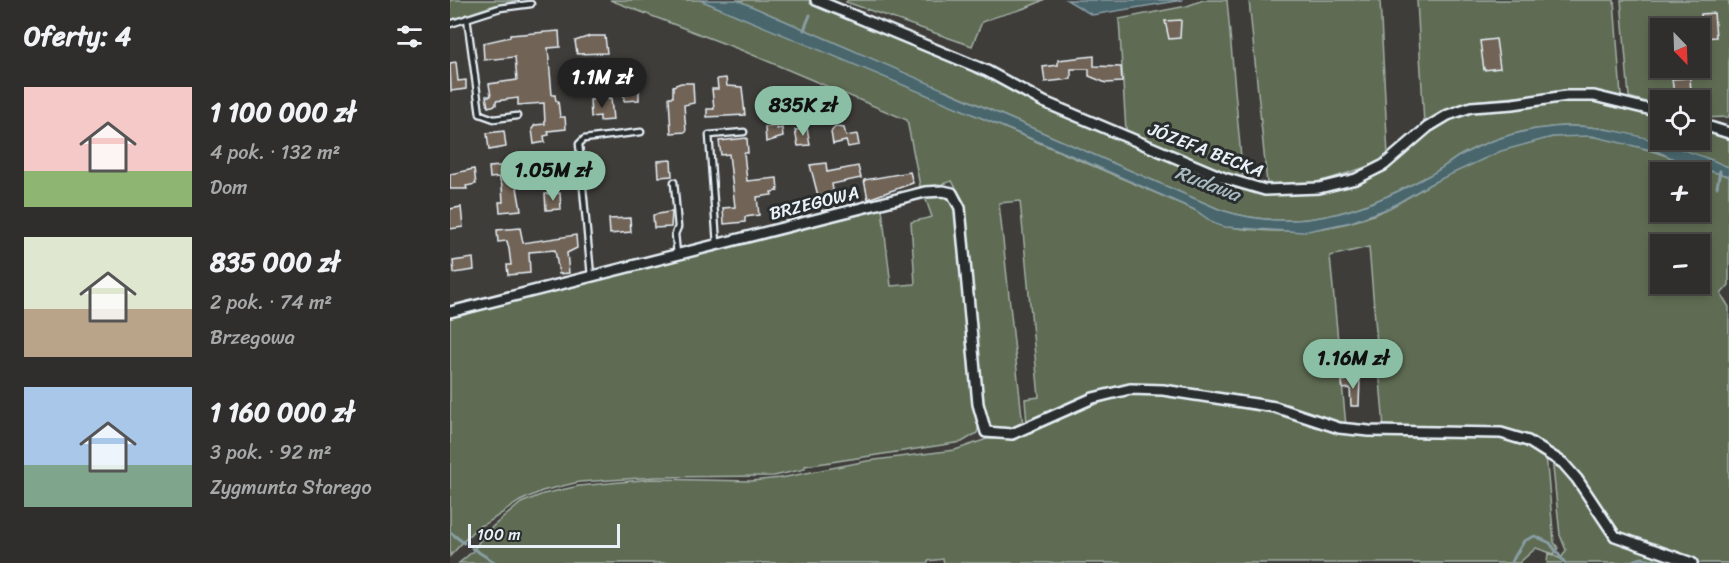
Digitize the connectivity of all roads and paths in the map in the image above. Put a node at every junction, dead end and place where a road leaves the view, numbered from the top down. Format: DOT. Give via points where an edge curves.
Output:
graph roads {
  1 [pos="816,0"];
  2 [pos="531,4"];
  3 [pos="837,4"];
  4 [pos="467,18"];
  5 [pos="450,24"];
  6 [pos="1650,110"];
  7 [pos="517,116"];
  8 [pos="1710,127"];
  9 [pos="641,132"];
  10 [pos="744,132"];
  11 [pos="1729,133"];
  12 [pos="674,182"];
  13 [pos="717,244"];
  14 [pos="677,254"];
  15 [pos="591,276"];
  16 [pos="450,312"];
  17 [pos="1692,563"];
  1 -- 3 [label="street, JÓZEFA BECKA"];
  2 -- 4 [label="lane"];
  3 -- 6 [label="street, JÓZEFA BECKA" via="1044,102 1224,178 1265,190 1304,190 1356,179 1384,165 1428,127 1471,107 1594,96"];
  4 -- 5 [label="lane"];
  4 -- 7 [label="lane" via="480,114 494,118"];
  8 -- 11 [label="street"];
  9 -- 15 [label="lane" via="579,144"];
  10 -- 13 [label="lane" via="709,135"];
  12 -- 14 [label="lane"];
  13 -- 14 [label="street, BRZEGOWA"];
  13 -- 17 [label="street, BRZEGOWA" via="925,192 952,193 960,208 978,404 986,432 1012,434 1094,398 1130,389 1163,390 1275,408 1338,428 1395,433 1501,433 1528,441 1563,463 1615,536"];
  14 -- 15 [label="street, BRZEGOWA"];
  15 -- 16 [label="street, BRZEGOWA"];
}
